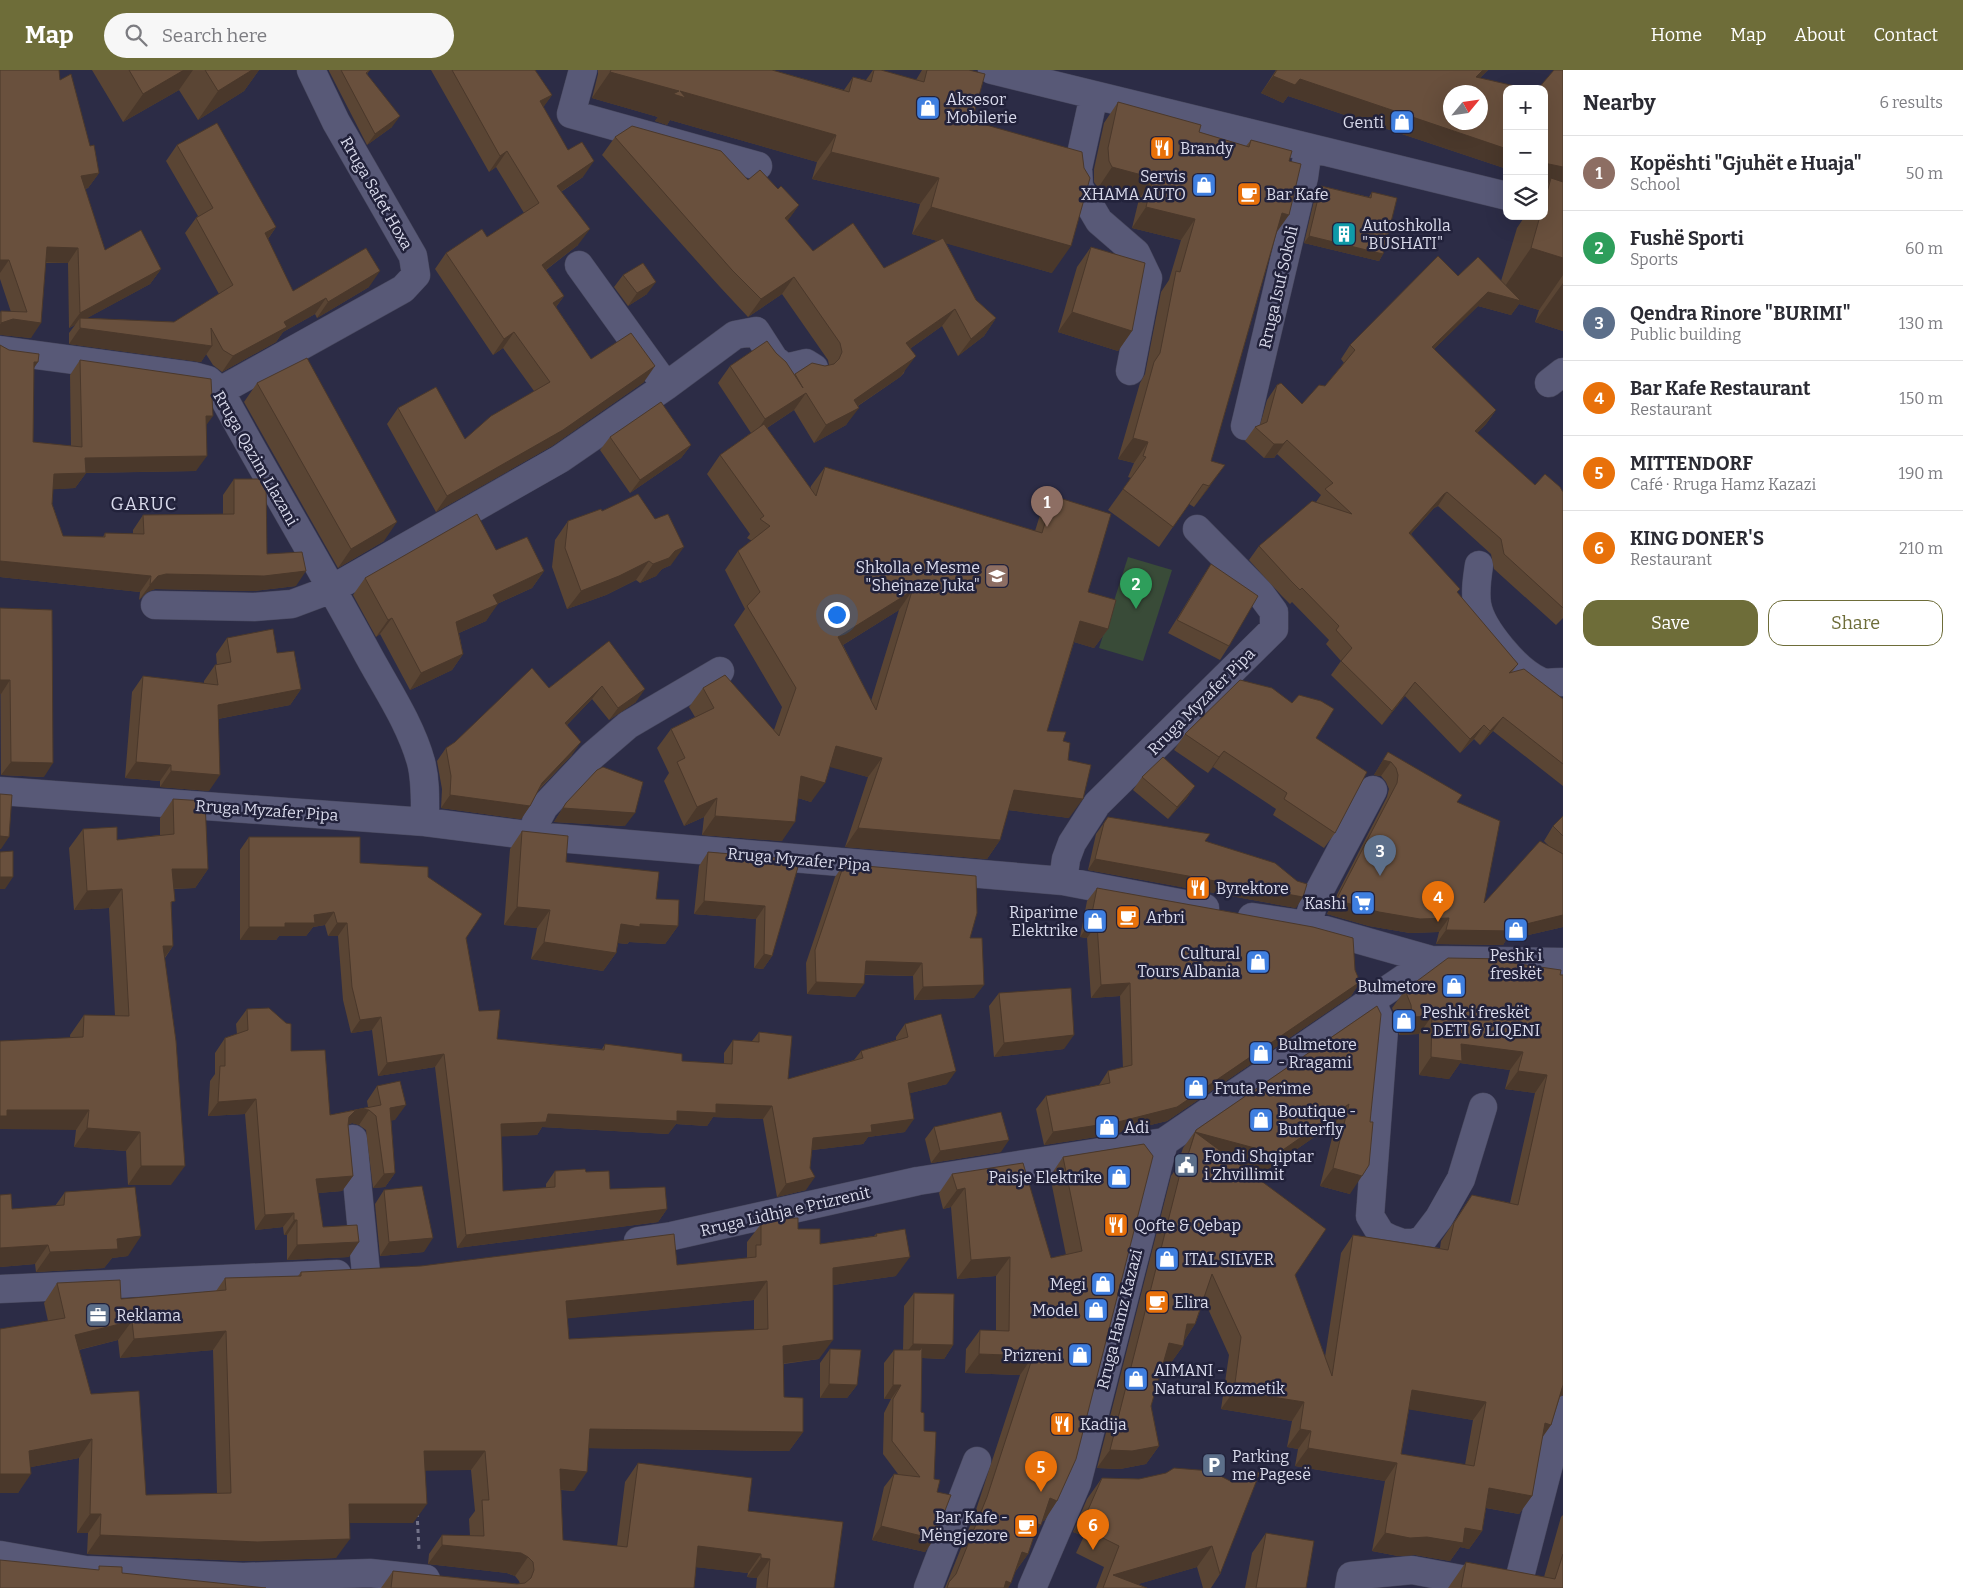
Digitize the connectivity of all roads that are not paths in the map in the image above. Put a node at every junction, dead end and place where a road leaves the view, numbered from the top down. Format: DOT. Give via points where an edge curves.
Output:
graph roads {
  1 [pos="311,70"];
  2 [pos="583,70"];
  3 [pos="996,70"];
  4 [pos="1094,96"];
  5 [pos="1308,148"];
  6 [pos="758,166"];
  7 [pos="1503,195"];
  8 [pos="579,265"];
  9 [pos="0,350"];
  10 [pos="814,368"];
  11 [pos="1130,371"];
  12 [pos="666,386"];
  13 [pos="220,391"];
  14 [pos="1245,426"];
  15 [pos="1197,529"];
  16 [pos="1479,565"];
  17 [pos="332,588"];
  18 [pos="156,605"];
  19 [pos="720,671"];
  20 [pos="1563,682"];
  21 [pos="1373,790"];
  22 [pos="0,791"];
  23 [pos="425,822"];
  24 [pos="534,836"];
  25 [pos="1063,881"];
  26 [pos="1307,925"];
  27 [pos="1430,960"];
  28 [pos="1563,962"];
  29 [pos="1371,1000"];
  30 [pos="1483,1107"];
  31 [pos="353,1139"];
  32 [pos="1164,1142"];
  33 [pos="614,1244"];
  34 [pos="396,1271"];
  35 [pos="366,1273"];
  36 [pos="0,1289"];
  37 [pos="1563,1410"];
  38 [pos="977,1461"];
  39 [pos="0,1555"];
  40 [pos="449,1582"];
  41 [pos="928,1588"];
  42 [pos="1032,1588"];
  43 [pos="1349,1588"];
  44 [pos="1512,1588"];
  45 [pos="1517,1588"];
  1 -- 13 [label="street, Rruga Safet Hoxa" via="336,122 413,256 416,275 403,289"];
  2 -- 6 [label="street" via="571,114"];
  3 -- 4 [label="street"];
  4 -- 5 [label="street"];
  4 -- 11 [label="street" via="1078,168 1079,187 1099,221 1136,253 1148,278"];
  5 -- 7 [label="street"];
  5 -- 14 [label="street, Rruga Isuf Sokoli" via="1304,177"];
  8 -- 12 [label="street"];
  9 -- 13 [label="street, Rruga Qazim Llazani" via="193,376 208,380"];
  10 -- 12 [label="street" via="806,363 786,368 778,364 756,331 746,332 735,334"];
  12 -- 17 [label="street" via="560,459"];
  13 -- 17 [label="street, Rruga Qazim Llazani" via="271,486"];
  15 -- 25 [label="street, Rruga Myzafer Pipa" via="1260,593 1274,612 1274,630 1097,804 1072,843"];
  16 -- 20 [label="street" via="1477,606 1487,628 1522,669 1542,682"];
  17 -- 18 [label="street" via="292,604 254,607"];
  17 -- 23 [label="street, Rruga Qazim Llazani" via="405,723 420,762"];
  19 -- 24 [label="street" via="628,725 592,756 544,807 536,822"];
  21 -- 26 [label="street" via="1315,899"];
  22 -- 23 [label="street, Rruga Myzafer Pipa"];
  23 -- 24 [label="street, Rruga Myzafer Pipa"];
  24 -- 25 [label="street, Rruga Myzafer Pipa"];
  25 -- 26 [label="street, Rruga Myzafer Pipa"];
  26 -- 27 [label="street, Rruga Myzafer Pipa"];
  27 -- 28 [label="street"];
  27 -- 29 [label="street"];
  29 -- 30 [label="street" via="1384,1029 1370,1216 1381,1234 1402,1243 1424,1239 1461,1179"];
  29 -- 32 [label="street"];
  31 -- 35 [label="street"];
  32 -- 33 [label="street, Rruga Lidhja e Prizrenit" via="918,1181 672,1236"];
  32 -- 42 [label="street, Rruga Hamz Kazazi" via="1091,1484"];
  34 -- 35 [label="street"];
  35 -- 36 [label="street"];
  37 -- 45 [label="street"];
  38 -- 41 [label="street"];
  39 -- 40 [label="street" via="85,1570 243,1577 370,1573"];
  43 -- 44 [label="street" via="1352,1576 1412,1570"];
}
